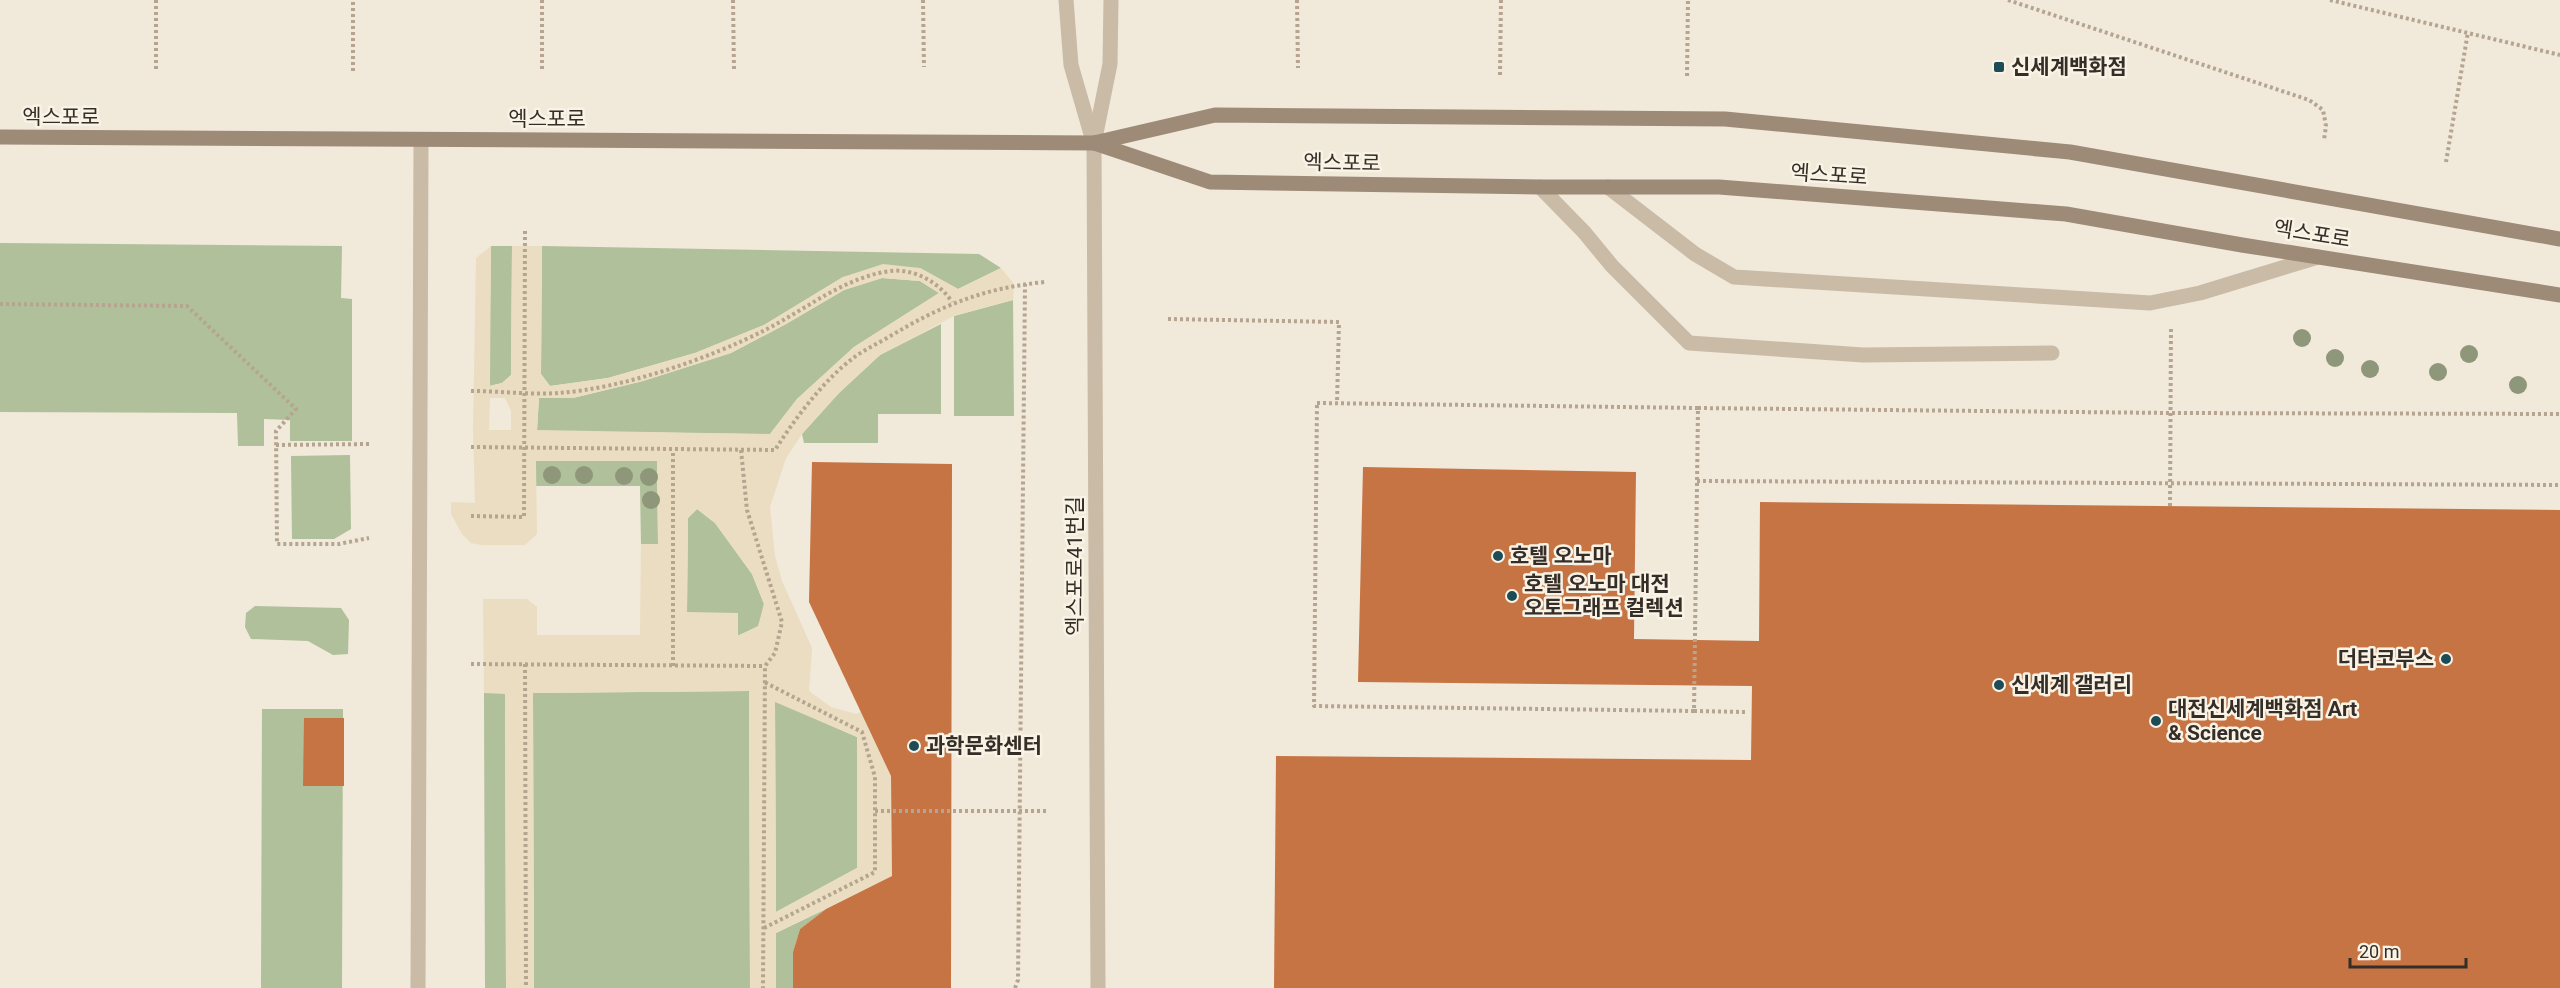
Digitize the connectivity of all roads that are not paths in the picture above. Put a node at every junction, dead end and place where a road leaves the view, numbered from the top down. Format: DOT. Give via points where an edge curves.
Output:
graph roads {
  1 [pos="1111,0"];
  2 [pos="1066,6"];
  3 [pos="0,137"];
  4 [pos="421,140"];
  5 [pos="1094,143"];
  6 [pos="1540,187"];
  7 [pos="1608,187"];
  8 [pos="2560,239"];
  9 [pos="2318,257"];
  10 [pos="2560,295"];
  11 [pos="2052,352"];
  12 [pos="418,988"];
  13 [pos="1098,988"];
  1 -- 5 [label="street" via="1110,64"];
  2 -- 5 [label="street" via="1071,65"];
  3 -- 4 [label="main road, 엑스포로"];
  4 -- 5 [label="main road, 엑스포로"];
  4 -- 12 [label="street"];
  5 -- 6 [label="main road, 엑스포로" via="1210,182"];
  5 -- 8 [label="main road, 엑스포로" via="1215,115 1725,119 2070,152"];
  5 -- 13 [label="street, 엑스포로41번길"];
  6 -- 7 [label="main road, 엑스포로"];
  6 -- 11 [label="street" via="1689,343 1863,355"];
  7 -- 9 [label="main road, 엑스포로" via="1719,187 2066,214"];
  7 -- 9 [label="street" via="1695,254 1734,277 2150,303 2200,293"];
  9 -- 10 [label="main road, 엑스포로"];
}
